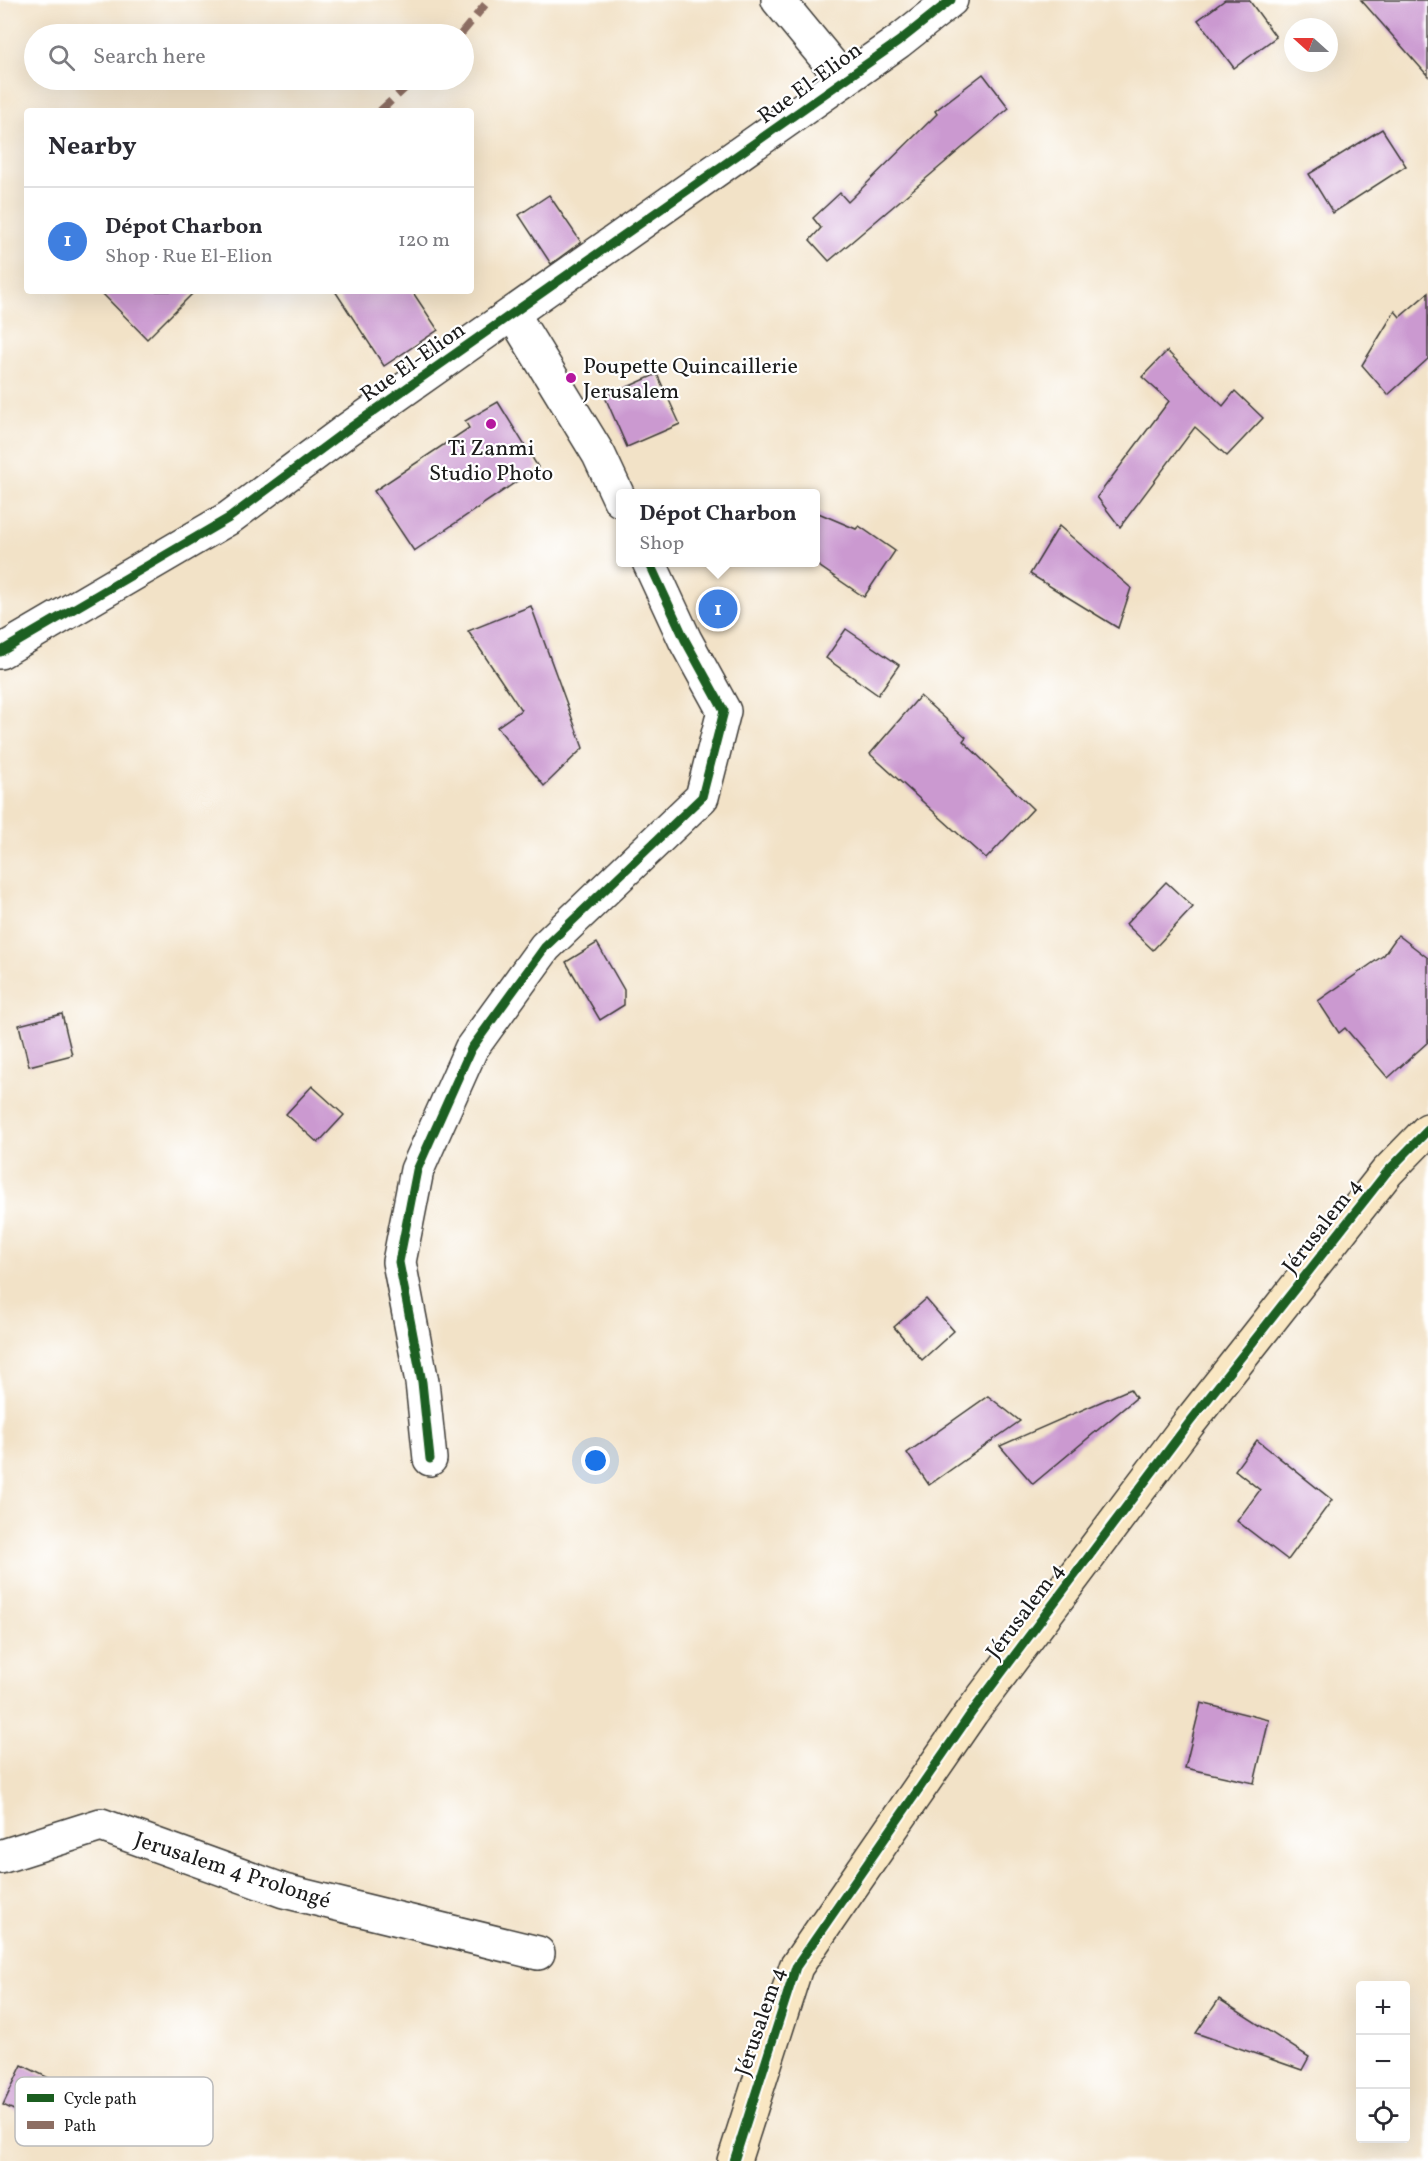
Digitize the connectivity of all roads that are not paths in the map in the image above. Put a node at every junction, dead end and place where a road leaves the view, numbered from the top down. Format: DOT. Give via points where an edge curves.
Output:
graph roads {
  1 [pos="778,0"];
  2 [pos="951,0"];
  3 [pos="844,80"];
  4 [pos="513,314"];
  5 [pos="616,490"];
  6 [pos="651,567"];
  7 [pos="0,652"];
  8 [pos="1428,1130"];
  9 [pos="430,1459"];
  10 [pos="0,1857"];
  11 [pos="538,1953"];
  12 [pos="734,2161"];
  1 -- 3 [label="street"];
  2 -- 3 [label="street, Rue El-Elion"];
  3 -- 4 [label="street, Rue El-Elion"];
  4 -- 5 [label="street"];
  4 -- 7 [label="street, Rue El-Elion" via="229,518"];
  6 -- 9 [label="street" via="724,711 702,797 545,947 471,1049 417,1170 399,1262 422,1382"];
  8 -- 12 [label="street, Jérusalem 4" via="1387,1172 1189,1422 972,1712 796,1967"];
  10 -- 11 [label="street, Jerusalem 4 Prolongé" via="101,1826 284,1891"];
}
